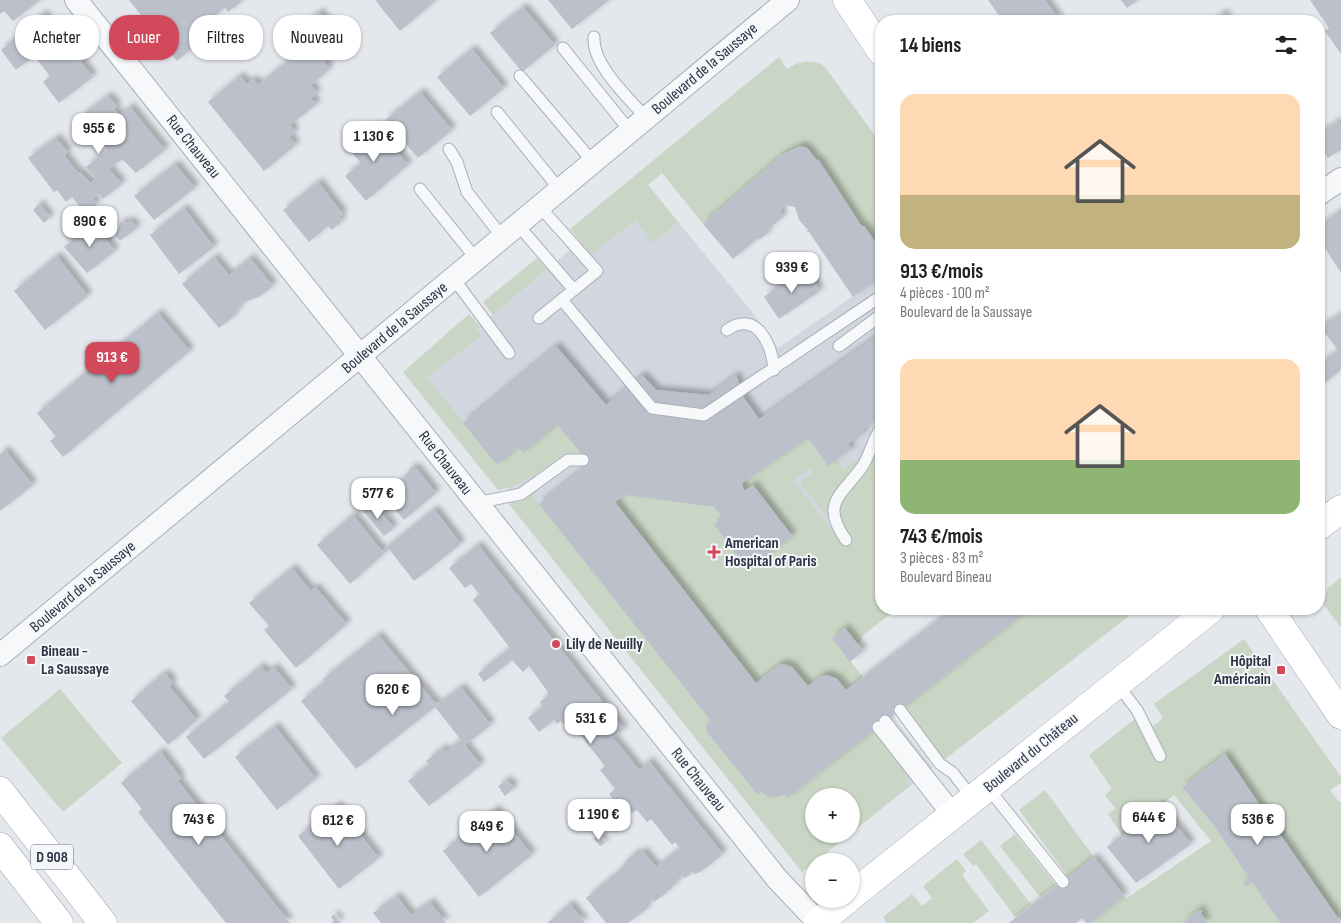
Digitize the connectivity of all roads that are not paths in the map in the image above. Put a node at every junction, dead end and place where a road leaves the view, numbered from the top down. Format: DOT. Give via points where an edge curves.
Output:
graph roads {
  1 [pos="76,0"];
  2 [pos="788,0"];
  3 [pos="847,0"];
  4 [pos="594,37"];
  5 [pos="875,43"];
  6 [pos="563,48"];
  7 [pos="520,76"];
  8 [pos="497,112"];
  9 [pos="638,125"];
  10 [pos="449,149"];
  11 [pos="593,162"];
  12 [pos="1341,179"];
  13 [pos="420,190"];
  14 [pos="560,190"];
  15 [pos="1325,190"];
  16 [pos="540,207"];
  17 [pos="510,232"];
  18 [pos="477,260"];
  19 [pos="454,279"];
  20 [pos="574,290"];
  21 [pos="562,300"];
  22 [pos="875,300"];
  23 [pos="539,318"];
  24 [pos="875,319"];
  25 [pos="727,330"];
  26 [pos="839,346"];
  27 [pos="509,353"];
  28 [pos="361,357"];
  29 [pos="774,370"];
  30 [pos="875,440"];
  31 [pos="583,460"];
  32 [pos="476,503"];
  33 [pos="1341,509"];
  34 [pos="1325,521"];
  35 [pos="846,540"];
  36 [pos="1203,615"];
  37 [pos="1273,615"];
  38 [pos="0,656"];
  39 [pos="1117,684"];
  40 [pos="900,710"];
  41 [pos="1341,714"];
  42 [pos="882,724"];
  43 [pos="1160,756"];
  44 [pos="0,791"];
  45 [pos="967,804"];
  46 [pos="0,847"];
  47 [pos="1063,882"];
  48 [pos="860,889"];
  49 [pos="837,908"];
  50 [pos="59,923"];
  51 [pos="103,923"];
  52 [pos="818,923"];
  1 -- 28 [label="street, Rue Chauveau"];
  2 -- 9 [label="street, Boulevard de la Saussaye"];
  3 -- 5 [label="street"];
  4 -- 9 [label="lane" via="595,49 603,66"];
  6 -- 9 [label="lane"];
  7 -- 11 [label="lane"];
  8 -- 14 [label="lane"];
  9 -- 11 [label="street, Boulevard de la Saussaye"];
  10 -- 17 [label="lane" via="467,192"];
  11 -- 14 [label="street, Boulevard de la Saussaye"];
  12 -- 15 [label="street"];
  13 -- 18 [label="lane"];
  14 -- 16 [label="street, Boulevard de la Saussaye"];
  16 -- 17 [label="street, Boulevard de la Saussaye"];
  16 -- 20 [label="lane" via="597,271"];
  17 -- 18 [label="street, Boulevard de la Saussaye"];
  17 -- 20 [label="lane"];
  18 -- 19 [label="street, Boulevard de la Saussaye"];
  19 -- 27 [label="lane"];
  19 -- 28 [label="street, Boulevard de la Saussaye"];
  20 -- 21 [label="lane"];
  21 -- 23 [label="lane"];
  21 -- 29 [label="lane" via="652,408 704,415"];
  22 -- 29 [label="lane"];
  24 -- 26 [label="lane"];
  25 -- 29 [label="lane" via="736,324 744,324 760,331 770,346"];
  28 -- 32 [label="street, Rue Chauveau"];
  28 -- 38 [label="street, Boulevard de la Saussaye"];
  30 -- 35 [label="lane" via="862,466 837,499 835,522"];
  31 -- 32 [label="lane" via="568,460 521,494"];
  32 -- 52 [label="street, Rue Chauveau" via="778,880"];
  33 -- 34 [label="street"];
  36 -- 39 [label="street, Boulevard du Château"];
  37 -- 41 [label="street"];
  39 -- 43 [label="lane" via="1137,710"];
  39 -- 45 [label="street, Boulevard du Château"];
  40 -- 45 [label="lane" via="940,764 953,774"];
  42 -- 45 [label="lane"];
  44 -- 51 [label="street, D 908"];
  45 -- 47 [label="lane"];
  45 -- 48 [label="street, Boulevard du Château"];
  46 -- 50 [label="street, D 908"];
  49 -- 52 [label="street"];
}
